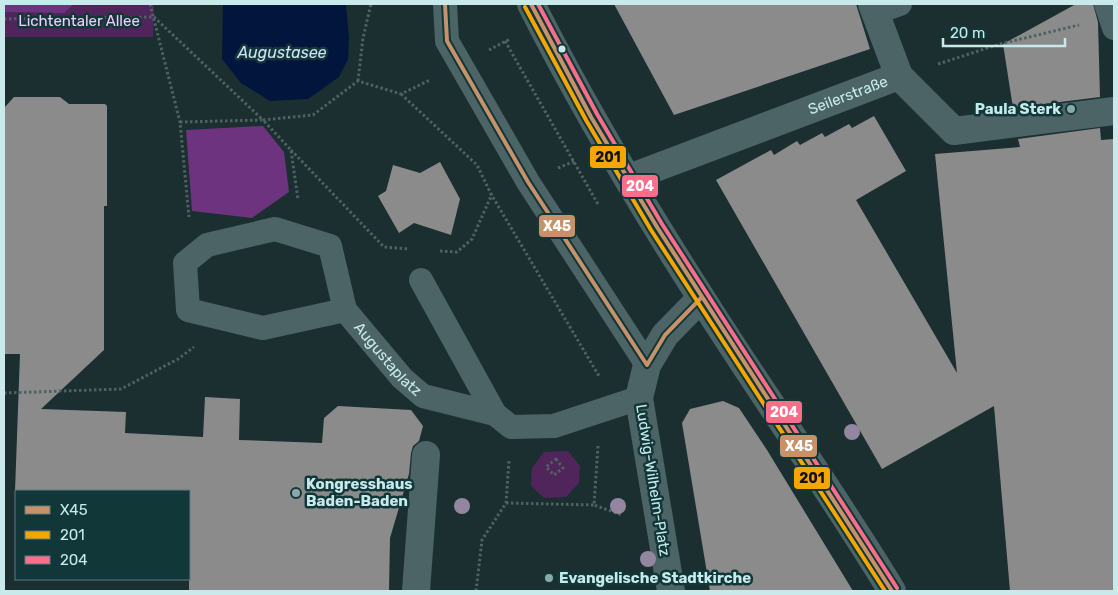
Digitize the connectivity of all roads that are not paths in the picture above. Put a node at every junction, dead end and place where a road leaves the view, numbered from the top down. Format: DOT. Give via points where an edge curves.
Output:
graph roads {
  1 [pos="445,4"];
  2 [pos="900,4"];
  3 [pos="874,9"];
  4 [pos="537,14"];
  5 [pos="899,76"];
  6 [pos="1114,111"];
  7 [pos="629,178"];
  8 [pos="421,280"];
  9 [pos="701,298"];
  10 [pos="345,310"];
  11 [pos="647,365"];
  12 [pos="639,398"];
  13 [pos="503,421"];
  14 [pos="426,455"];
  15 [pos="416,591"];
  16 [pos="671,591"];
  17 [pos="892,591"];
  1 -- 11 [label="lane" via="447,41 528,182"];
  2 -- 3 [label="lane"];
  3 -- 5 [label="street"];
  4 -- 7 [label="street"];
  5 -- 6 [label="street, Seilerstraße" via="954,131"];
  5 -- 7 [label="street, Seilerstraße"];
  7 -- 9 [label="street"];
  8 -- 13 [label="lane"];
  9 -- 11 [label="street, Ludwig-Wilhelm-Platz" via="665,335"];
  9 -- 17 [label="street"];
  10 -- 10 [label="lane, Augustaplatz" via="330,246 275,229 207,245 185,263 188,310 263,328"];
  10 -- 13 [label="lane, Augustaplatz" via="402,378 423,396"];
  11 -- 12 [label="street, Ludwig-Wilhelm-Platz"];
  12 -- 13 [label="lane, Augustaplatz" via="554,426"];
  12 -- 16 [label="street, Ludwig-Wilhelm-Platz"];
  14 -- 15 [label="street"];
}
